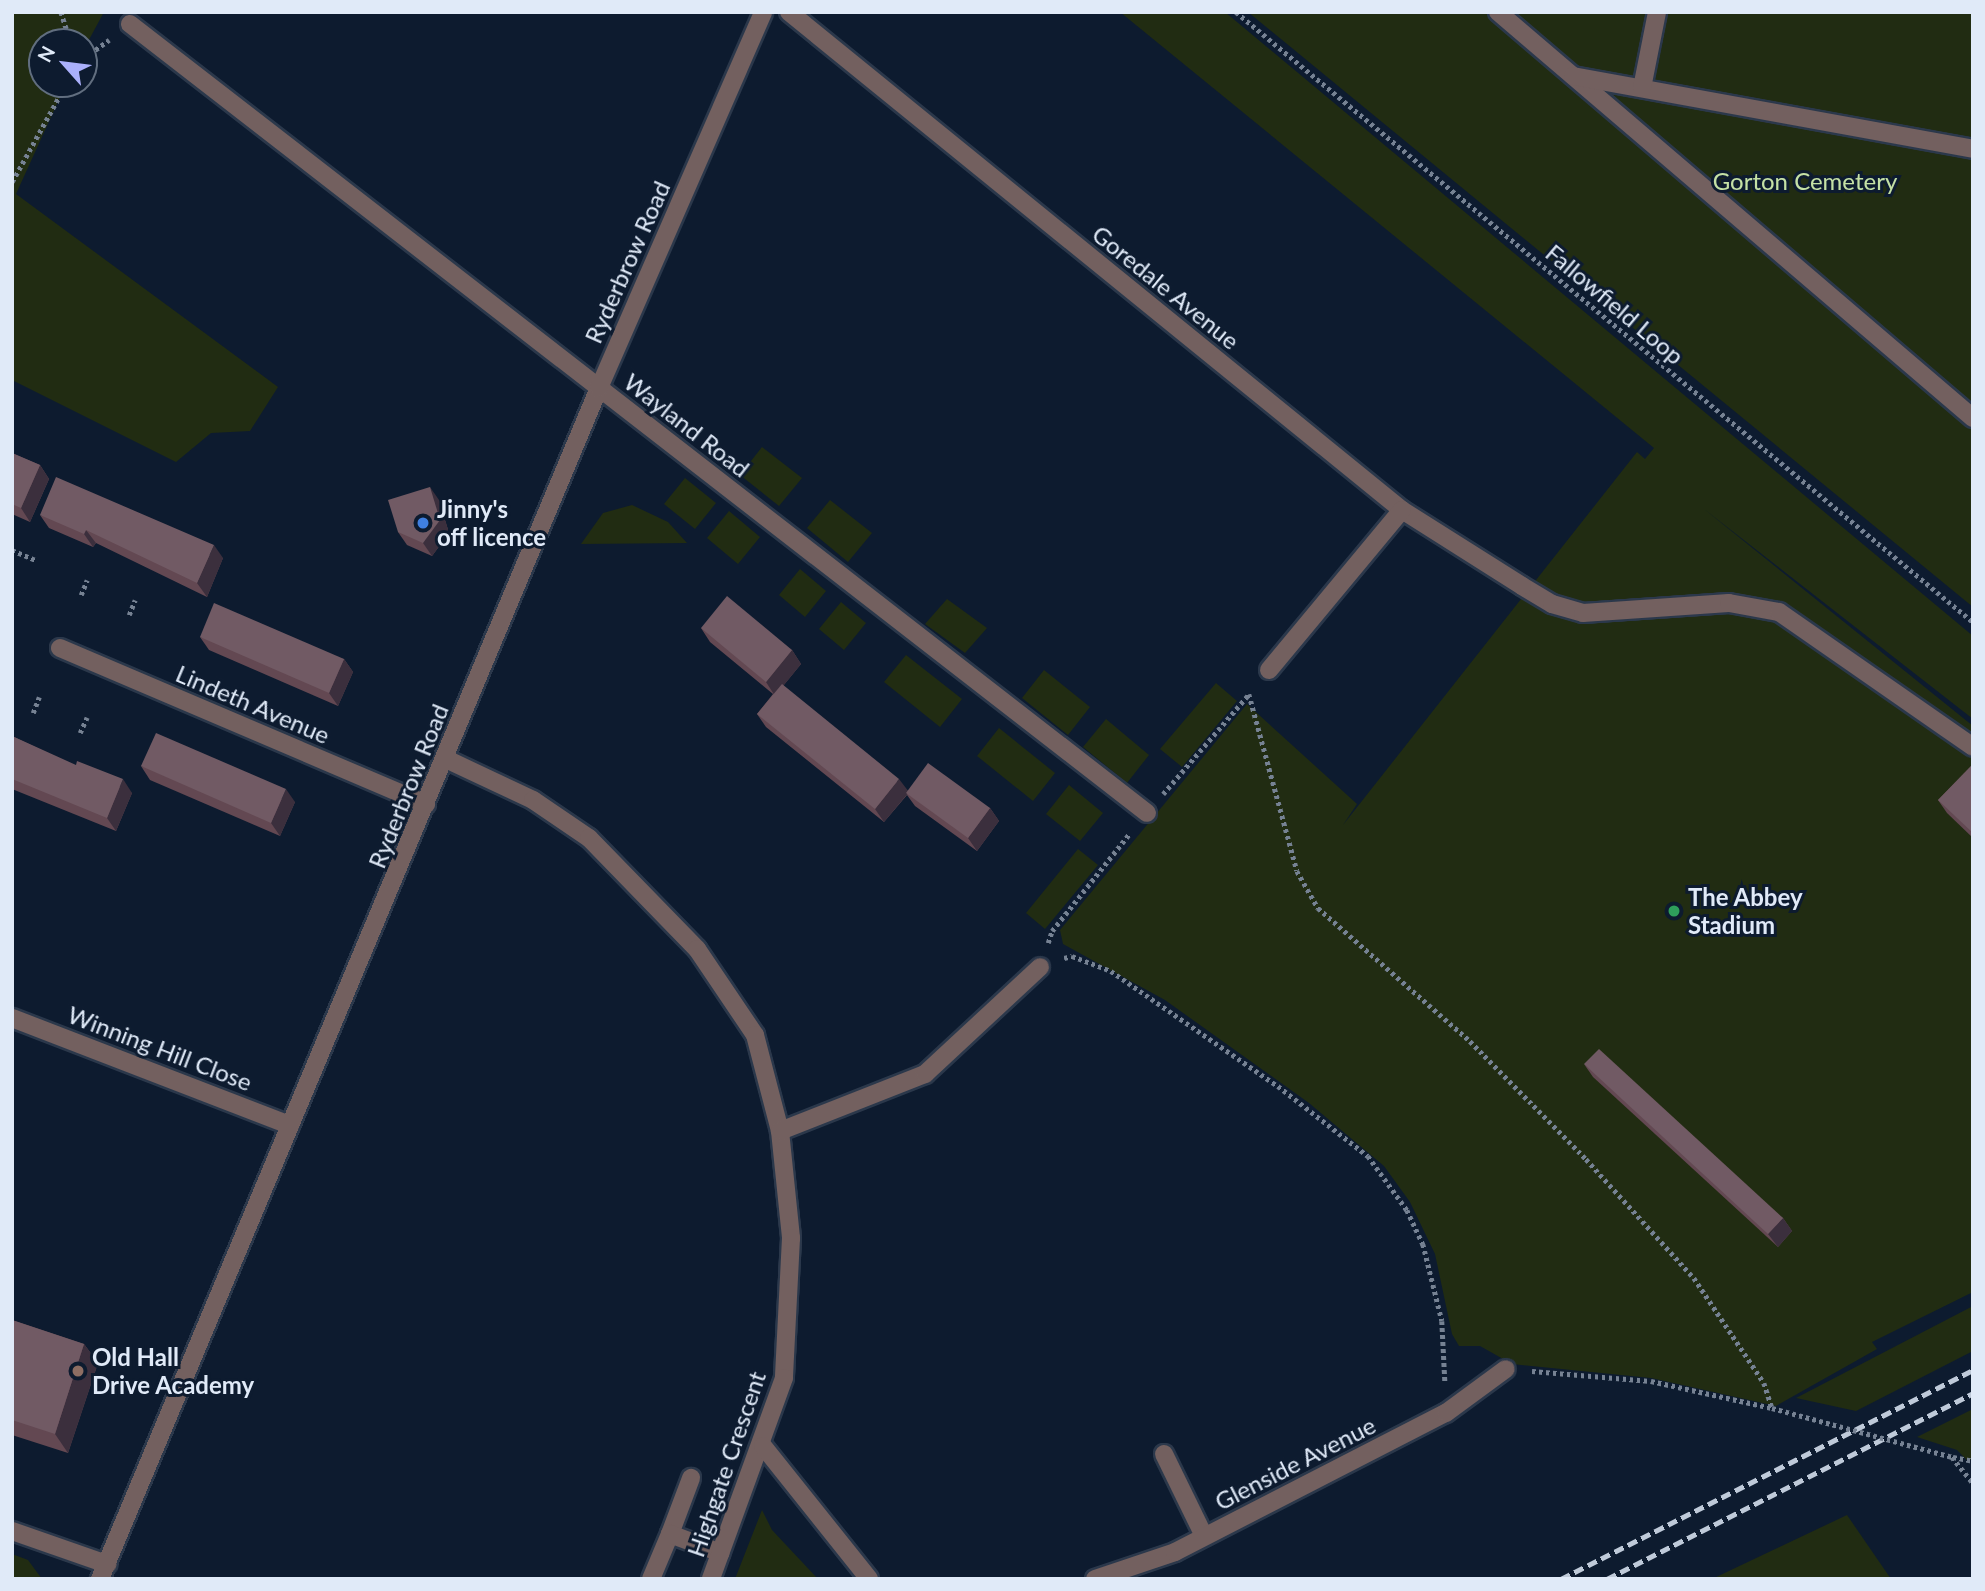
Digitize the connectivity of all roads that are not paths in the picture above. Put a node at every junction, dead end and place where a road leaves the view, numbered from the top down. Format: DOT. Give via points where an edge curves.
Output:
graph roads {
  1 [pos="763,12"];
  2 [pos="789,12"];
  3 [pos="1498,12"];
  4 [pos="1657,12"];
  5 [pos="130,24"];
  6 [pos="1573,76"];
  7 [pos="1642,88"];
  8 [pos="1973,149"];
  9 [pos="599,388"];
  10 [pos="1973,418"];
  11 [pos="1402,510"];
  12 [pos="60,648"];
  13 [pos="1269,670"];
  14 [pos="1973,747"];
  15 [pos="446,759"];
  16 [pos="426,804"];
  17 [pos="1147,813"];
  18 [pos="1041,967"];
  19 [pos="12,1018"];
  20 [pos="290,1125"];
  21 [pos="780,1131"];
  22 [pos="1506,1369"];
  23 [pos="762,1446"];
  24 [pos="1164,1454"];
  25 [pos="691,1478"];
  26 [pos="12,1531"];
  27 [pos="670,1534"];
  28 [pos="1205,1536"];
  29 [pos="722,1553"];
  30 [pos="103,1571"];
  31 [pos="651,1579"];
  32 [pos="711,1579"];
  33 [pos="869,1579"];
  34 [pos="1095,1579"];
  1 -- 9 [label="street, Ryderbrow Road"];
  2 -- 11 [label="street, Goredale Avenue"];
  3 -- 6 [label="street"];
  4 -- 7 [label="street"];
  5 -- 9 [label="street, Wayland Road"];
  6 -- 7 [label="street"];
  6 -- 10 [label="street"];
  7 -- 8 [label="street"];
  9 -- 15 [label="street, Ryderbrow Road"];
  9 -- 17 [label="street, Wayland Road"];
  11 -- 13 [label="street"];
  11 -- 14 [label="street, Goredale Avenue" via="1552,604 1583,613 1729,603 1779,612"];
  12 -- 16 [label="street, Lindeth Avenue"];
  15 -- 16 [label="street, Ryderbrow Road"];
  15 -- 21 [label="street, Highgate Crescent" via="533,800 589,838 681,930 755,1035"];
  16 -- 20 [label="street, Ryderbrow Road"];
  18 -- 21 [label="street" via="925,1074"];
  19 -- 20 [label="street, Winning Hill Close"];
  20 -- 30 [label="street, Ryderbrow Road"];
  21 -- 23 [label="street, Highgate Crescent" via="791,1238 784,1378"];
  22 -- 28 [label="street, Glenside Avenue" via="1446,1413"];
  23 -- 29 [label="street, Highgate Crescent"];
  23 -- 33 [label="street"];
  24 -- 28 [label="street"];
  25 -- 27 [label="street"];
  26 -- 30 [label="street"];
  27 -- 29 [label="street"];
  27 -- 31 [label="street"];
  28 -- 34 [label="street, Glenside Avenue" via="1175,1552"];
  29 -- 32 [label="street, Highgate Crescent"];
}
